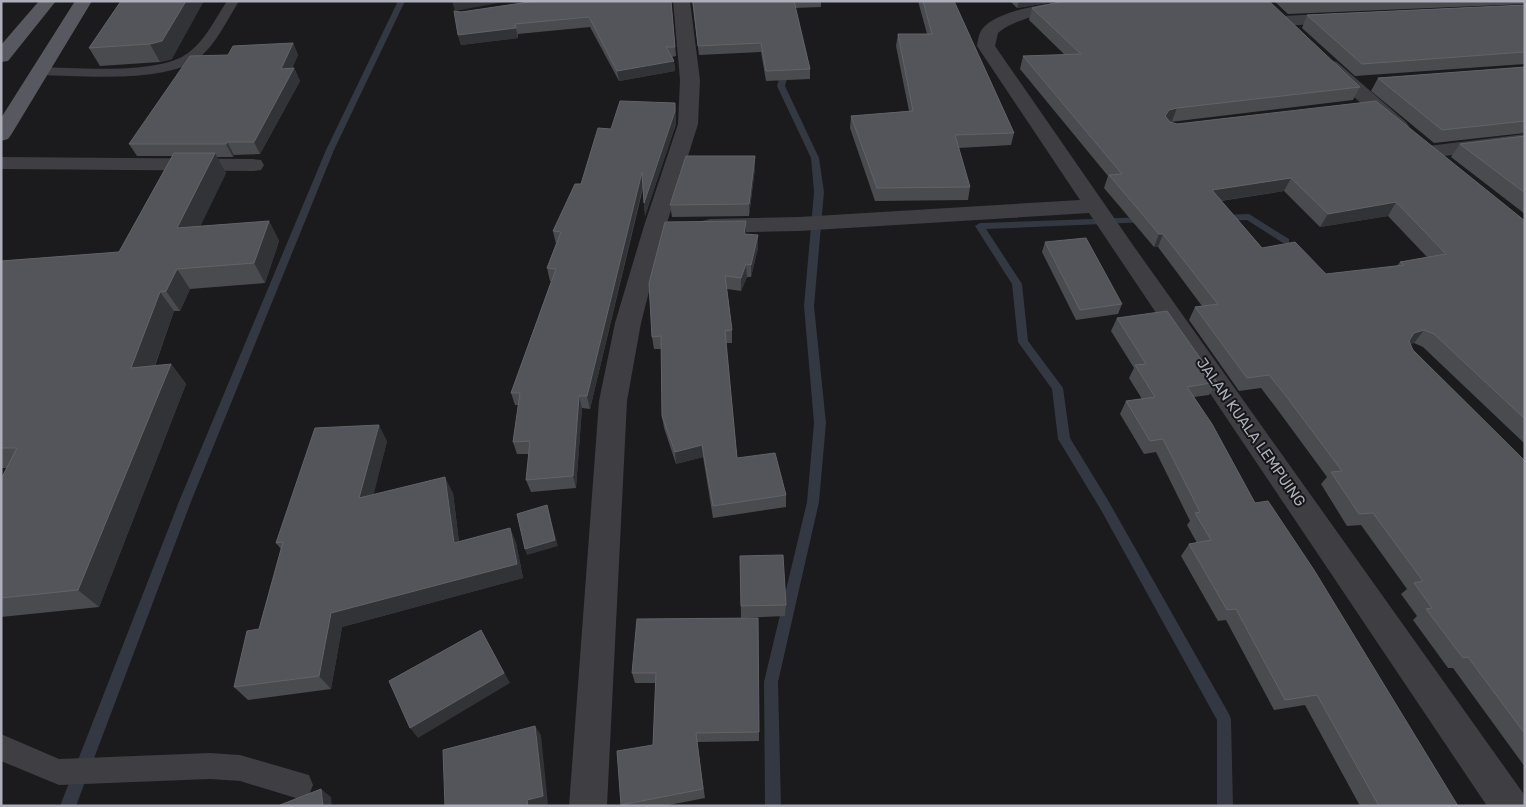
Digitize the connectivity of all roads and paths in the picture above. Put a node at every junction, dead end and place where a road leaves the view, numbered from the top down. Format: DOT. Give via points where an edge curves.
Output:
graph roads {
  1 [pos="48,1"];
  2 [pos="84,1"];
  3 [pos="233,1"];
  4 [pos="681,1"];
  5 [pos="1106,1"];
  6 [pos="1360,18"];
  7 [pos="1,57"];
  8 [pos="41,72"];
  9 [pos="1379,82"];
  10 [pos="1349,84"];
  11 [pos="1374,105"];
  12 [pos="1346,109"];
  13 [pos="1,135"];
  14 [pos="1525,140"];
  15 [pos="1428,152"];
  16 [pos="1,163"];
  17 [pos="253,165"];
  18 [pos="1451,170"];
  19 [pos="1098,210"];
  20 [pos="674,226"];
  21 [pos="1,747"];
  22 [pos="299,785"];
  23 [pos="588,806"];
  24 [pos="1510,806"];
  1 -- 7 [label="main road"];
  2 -- 8 [label="main road"];
  3 -- 8 [label="lane" via="201,48 190,58 175,64 109,72"];
  4 -- 20 [label="street" via="690,80 688,124"];
  5 -- 19 [label="street, JALAN KUALA LEMPUING" via="1008,20 990,32 986,46"];
  6 -- 10 [label="street" via="1276,14"];
  8 -- 13 [label="main road"];
  9 -- 10 [label="street"];
  10 -- 11 [label="street"];
  11 -- 12 [label="street"];
  11 -- 15 [label="street"];
  14 -- 15 [label="street"];
  15 -- 18 [label="street"];
  16 -- 17 [label="street"];
  19 -- 20 [label="street" via="799,224"];
  19 -- 24 [label="street, JALAN KUALA LEMPUING"];
  20 -- 23 [label="street" via="628,323 614,401"];
  21 -- 22 [label="lane" via="59,772 210,766 240,768"];
}
